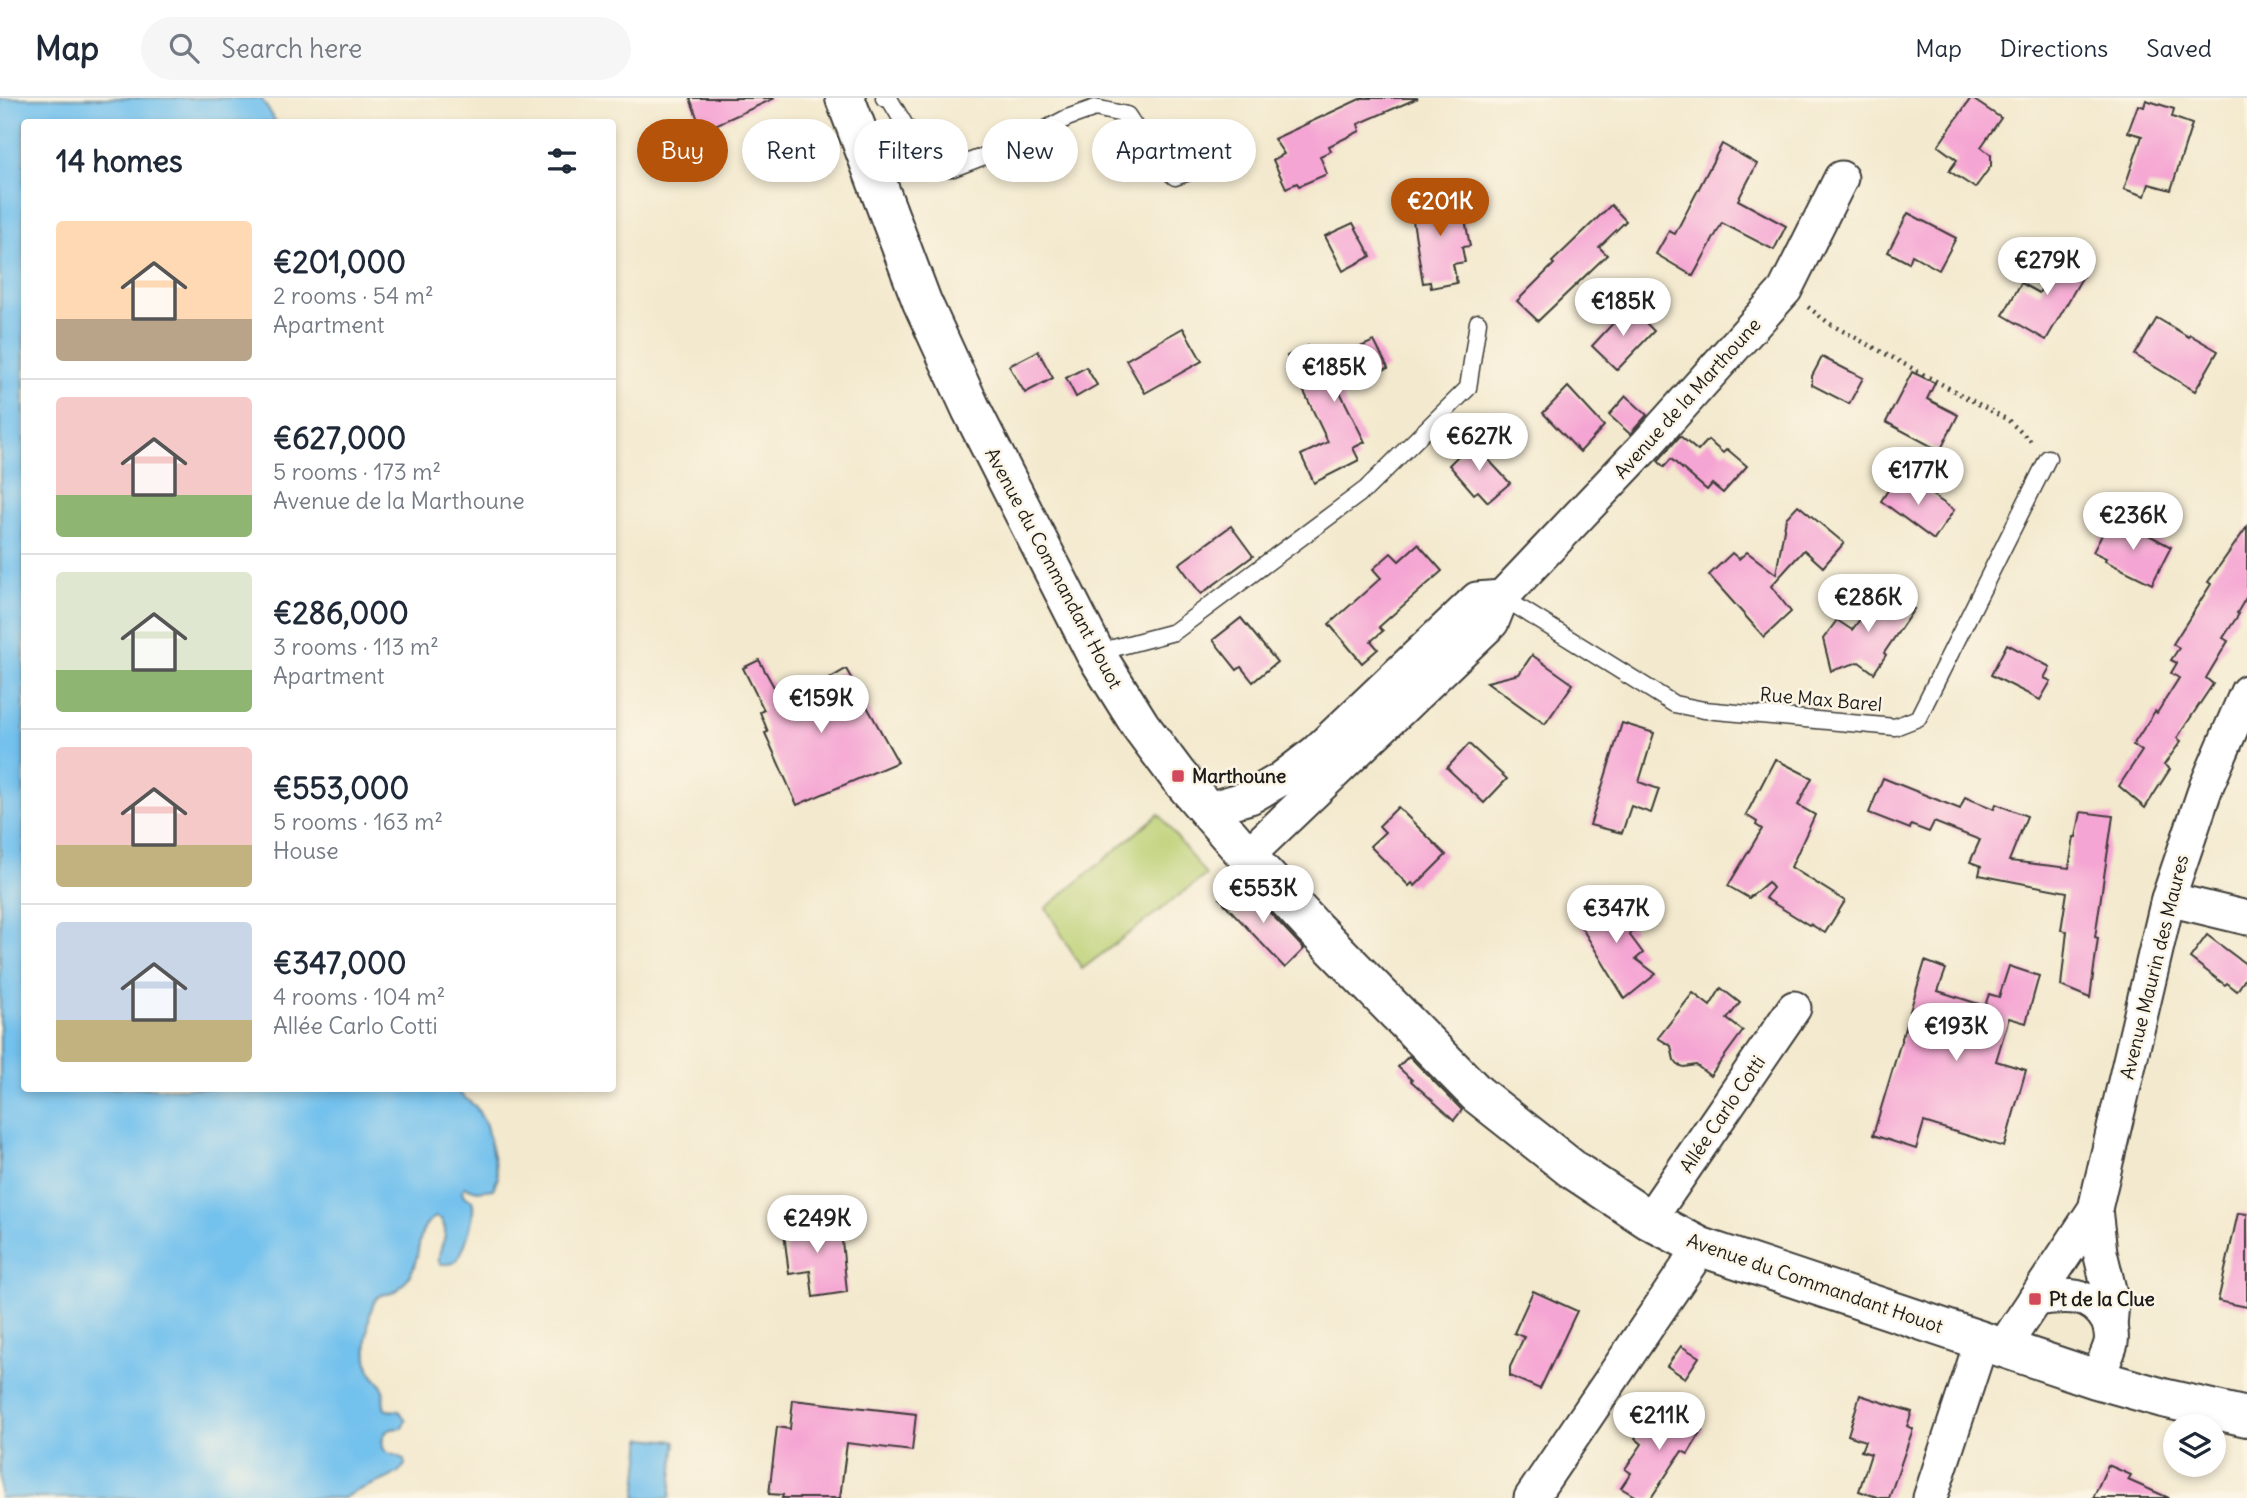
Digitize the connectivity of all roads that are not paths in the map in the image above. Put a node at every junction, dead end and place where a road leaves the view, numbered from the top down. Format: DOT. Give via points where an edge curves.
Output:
graph roads {
  1 [pos="884,98"];
  2 [pos="850,99"];
  3 [pos="1130,119"];
  4 [pos="1842,178"];
  5 [pos="1478,322"];
  6 [pos="2048,458"];
  7 [pos="1502,597"];
  8 [pos="1095,653"];
  9 [pos="2247,692"];
  10 [pos="1211,814"];
  11 [pos="1247,856"];
  12 [pos="2168,899"];
  13 [pos="2247,918"];
  14 [pos="1794,1008"];
  15 [pos="2095,1209"];
  16 [pos="1649,1220"];
  17 [pos="1700,1247"];
  18 [pos="2035,1299"];
  19 [pos="2110,1327"];
  20 [pos="1994,1345"];
  21 [pos="2096,1379"];
  22 [pos="2247,1417"];
  23 [pos="1531,1498"];
  24 [pos="1930,1498"];
  1 -- 3 [label="lane" via="890,100 922,160 934,169 953,168 1019,143 1095,108"];
  2 -- 8 [label="main road, Avenue du Commandant Houot" via="922,302"];
  4 -- 7 [label="street, Avenue de la Marthoune" via="1785,290"];
  5 -- 8 [label="lane" via="1468,388 1366,489 1174,632"];
  6 -- 7 [label="lane, Rue Max Barel" via="1918,718 1895,727 1674,704"];
  7 -- 10 [label="street" via="1476,599 1316,752 1251,797"];
  7 -- 11 [label="street, Avenue de la Marthoune" via="1492,622"];
  8 -- 10 [label="main road, Avenue du Commandant Houot" via="1140,725"];
  9 -- 12 [label="street, Avenue Maurin des Maures" via="2206,787"];
  10 -- 11 [label="main road, Avenue du Commandant Houot"];
  11 -- 16 [label="main road, Avenue du Commandant Houot" via="1478,1094 1572,1168"];
  12 -- 13 [label="street"];
  12 -- 15 [label="street, Avenue Maurin des Maures"];
  14 -- 16 [label="street, Allée Carlo Cotti"];
  15 -- 18 [label="street, Avenue Maurin des Maures"];
  15 -- 19 [label="street, Avenue Maurin des Maures" via="2112,1302"];
  16 -- 17 [label="main road, Avenue du Commandant Houot"];
  17 -- 20 [label="main road, Avenue du Commandant Houot"];
  17 -- 23 [label="street"];
  18 -- 19 [label="street" via="2067,1294 2091,1302 2102,1310"];
  18 -- 20 [label="street, Avenue Maurin des Maures" via="2012,1334"];
  19 -- 21 [label="street, Avenue Maurin des Maures" via="2112,1341"];
  20 -- 21 [label="main road, Avenue du Commandant Houot"];
  20 -- 24 [label="street, Avenue Maurin des Maures"];
  21 -- 22 [label="main road, Avenue du Commandant Houot"];
}
